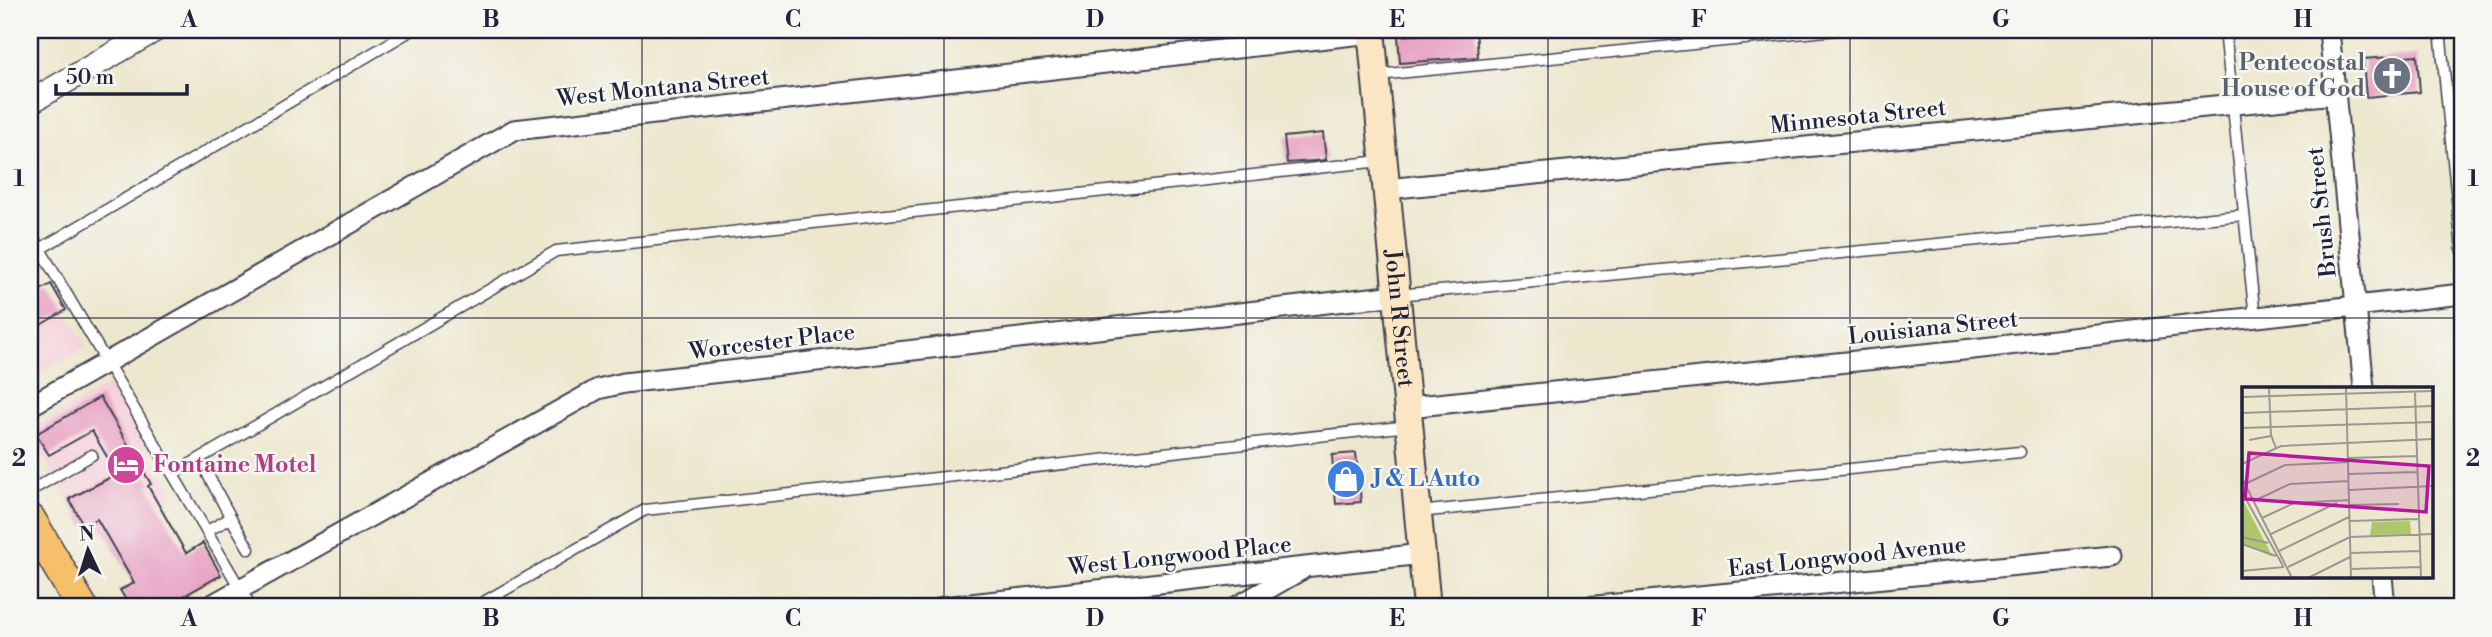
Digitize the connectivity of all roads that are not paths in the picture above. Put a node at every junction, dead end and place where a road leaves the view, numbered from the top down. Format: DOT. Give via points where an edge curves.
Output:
graph roads {
  1 [pos="155,30"];
  2 [pos="412,30"];
  3 [pos="1836,30"];
  4 [pos="2225,30"];
  5 [pos="2329,30"];
  6 [pos="2440,30"];
  7 [pos="1371,31"];
  8 [pos="1375,75"];
  9 [pos="2335,94"];
  10 [pos="30,102"];
  11 [pos="2233,104"];
  12 [pos="1384,161"];
  13 [pos="1386,189"];
  14 [pos="2244,215"];
  15 [pos="30,232"];
  16 [pos="40,249"];
  17 [pos="2462,251"];
  18 [pos="2462,294"];
  19 [pos="1397,295"];
  20 [pos="2356,307"];
  21 [pos="2255,318"];
  22 [pos="106,362"];
  23 [pos="2364,387"];
  24 [pos="30,406"];
  25 [pos="1409,417"];
  26 [pos="2021,452"];
  27 [pos="92,455"];
  28 [pos="173,474"];
  29 [pos="208,475"];
  30 [pos="30,491"];
  31 [pos="1418,512"];
  32 [pos="231,518"];
  33 [pos="30,519"];
  34 [pos="207,531"];
  35 [pos="249,549"];
  36 [pos="30,553"];
  37 [pos="1422,554"];
  38 [pos="2112,556"];
  39 [pos="1308,566"];
  40 [pos="2382,578"];
  41 [pos="240,589"];
  42 [pos="77,599"];
  43 [pos="988,604"];
  44 [pos="208,607"];
  45 [pos="251,607"];
  46 [pos="475,607"];
  47 [pos="943,607"];
  48 [pos="1236,607"];
  49 [pos="1427,607"];
  50 [pos="1586,607"];
  51 [pos="2385,607"];
  1 -- 10 [label="street"];
  2 -- 16 [label="lane"];
  3 -- 8 [label="lane"];
  4 -- 11 [label="lane"];
  5 -- 9 [label="street, Brush Street"];
  6 -- 17 [label="lane"];
  7 -- 8 [label="main road, John R Street"];
  7 -- 22 [label="street, West Montana Street" via="514,130"];
  8 -- 12 [label="main road, John R Street"];
  9 -- 11 [label="street, Minnesota Street"];
  9 -- 20 [label="street, Brush Street"];
  11 -- 13 [label="street, Minnesota Street"];
  11 -- 14 [label="lane"];
  12 -- 13 [label="main road, John R Street"];
  12 -- 28 [label="lane" via="556,251"];
  13 -- 19 [label="main road, John R Street"];
  14 -- 19 [label="lane"];
  14 -- 21 [label="lane"];
  15 -- 16 [label="lane"];
  16 -- 22 [label="lane"];
  18 -- 20 [label="street, Louisiana Street"];
  19 -- 25 [label="main road, John R Street"];
  19 -- 41 [label="street, Worcester Place" via="597,389"];
  20 -- 21 [label="street, Louisiana Street"];
  20 -- 23 [label="street, Brush Street"];
  21 -- 25 [label="street, Louisiana Street"];
  22 -- 24 [label="street, West Montana Street"];
  22 -- 28 [label="lane"];
  25 -- 31 [label="main road, John R Street"];
  25 -- 46 [label="lane" via="645,510"];
  26 -- 31 [label="lane"];
  27 -- 30 [label="lane"];
  28 -- 34 [label="lane"];
  29 -- 32 [label="lane"];
  31 -- 37 [label="main road, John R Street"];
  32 -- 34 [label="lane"];
  32 -- 35 [label="lane"];
  33 -- 42 [label="main road"];
  34 -- 41 [label="lane"];
  36 -- 42 [label="main road"];
  37 -- 39 [label="street, West Longwood Place"];
  37 -- 49 [label="main road, John R Street"];
  38 -- 50 [label="street, East Longwood Avenue"];
  39 -- 43 [label="street, West Longwood Place"];
  39 -- 48 [label="street"];
  40 -- 51 [label="street"];
  41 -- 44 [label="street, Worcester Place"];
  41 -- 45 [label="lane"];
  43 -- 47 [label="street, West Longwood Place"];
}
